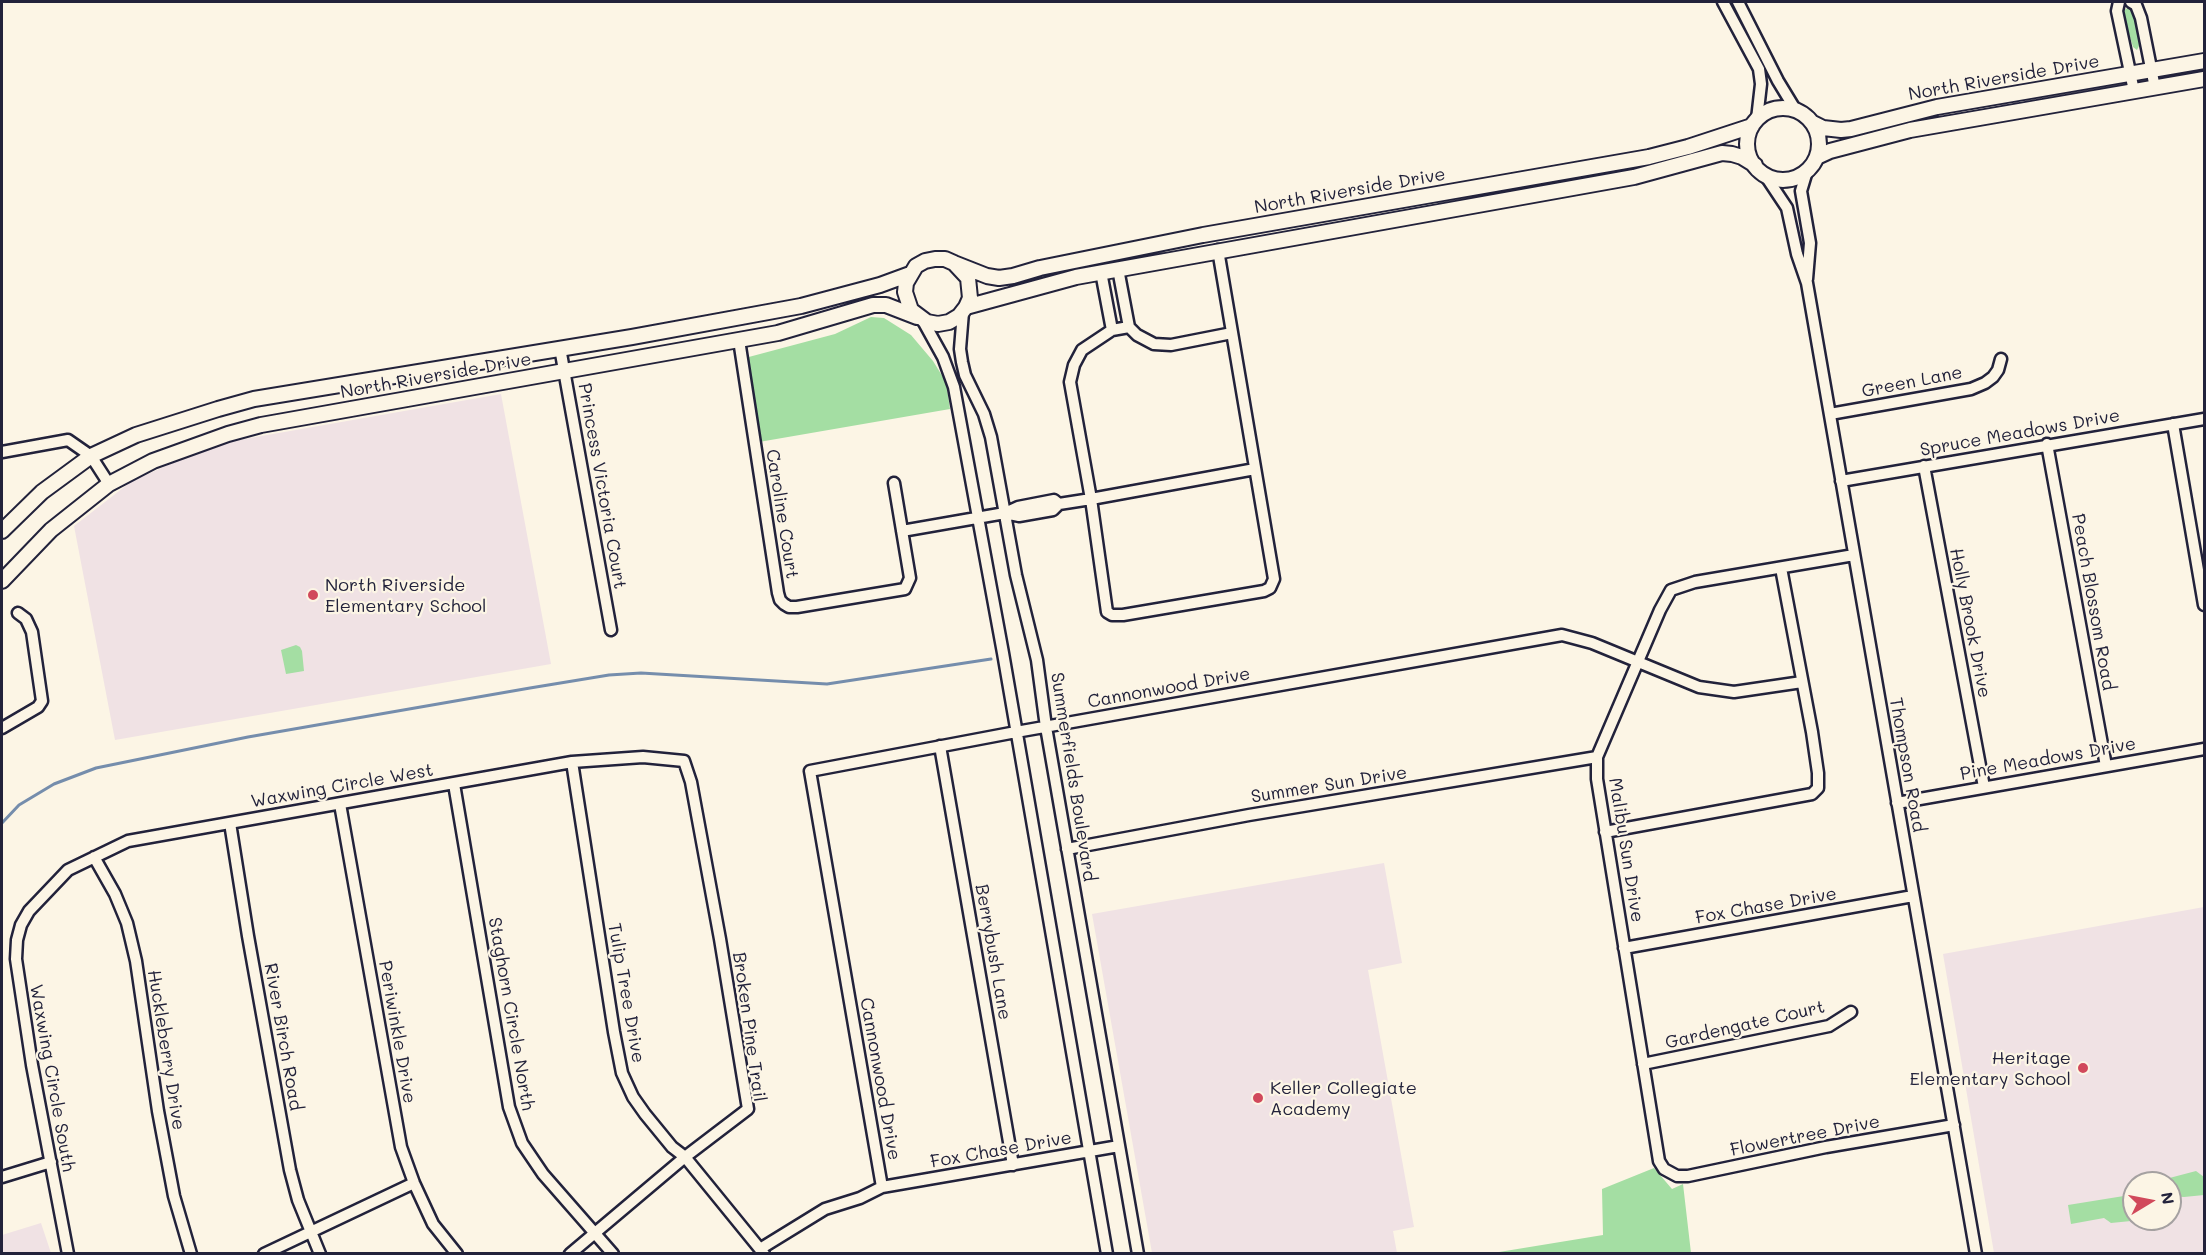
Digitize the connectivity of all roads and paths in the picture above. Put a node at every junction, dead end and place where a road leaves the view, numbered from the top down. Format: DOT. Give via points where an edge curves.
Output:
graph roads {
  1 [pos="1723,2"];
  2 [pos="1738,2"];
  3 [pos="2119,2"];
  4 [pos="2131,2"];
  5 [pos="2205,61"];
  6 [pos="2152,70"];
  7 [pos="2132,73"];
  8 [pos="2205,80"];
  9 [pos="2155,88"];
  10 [pos="2134,91"];
  11 [pos="1795,109"];
  12 [pos="1755,122"];
  13 [pos="1813,123"];
  14 [pos="1817,157"];
  15 [pos="1760,170"];
  16 [pos="1807,171"];
  17 [pos="1438,194"];
  18 [pos="1422,196"];
  19 [pos="1441,211"];
  20 [pos="1425,214"];
  21 [pos="1218,250"];
  22 [pos="954,263"];
  23 [pos="1118,269"];
  24 [pos="1101,272"];
  25 [pos="910,274"];
  26 [pos="1807,283"];
  27 [pos="964,310"];
  28 [pos="920,318"];
  29 [pos="1129,327"];
  30 [pos="1112,330"];
  31 [pos="1233,333"];
  32 [pos="739,340"];
  33 [pos="560,348"];
  34 [pos="2001,359"];
  35 [pos="564,371"];
  36 [pos="1830,414"];
  37 [pos="2205,418"];
  38 [pos="2174,424"];
  39 [pos="2047,444"];
  40 [pos="2,452"];
  41 [pos="91,456"];
  42 [pos="1924,466"];
  43 [pos="1255,469"];
  44 [pos="1841,481"];
  45 [pos="894,483"];
  46 [pos="109,484"];
  47 [pos="1091,499"];
  48 [pos="1005,513"];
  49 [pos="978,519"];
  50 [pos="2,531"];
  51 [pos="902,531"];
  52 [pos="1854,555"];
  53 [pos="1781,568"];
  54 [pos="2,581"];
  55 [pos="2205,605"];
  56 [pos="18,613"];
  57 [pos="611,630"];
  58 [pos="1638,660"];
  59 [pos="1802,682"];
  60 [pos="1046,727"];
  61 [pos="2,728"];
  62 [pos="1016,732"];
  63 [pos="940,746"];
  64 [pos="2205,749"];
  65 [pos="1597,758"];
  66 [pos="684,761"];
  67 [pos="572,762"];
  68 [pos="2106,766"];
  69 [pos="453,784"];
  70 [pos="1984,787"];
  71 [pos="1897,803"];
  72 [pos="339,804"];
  73 [pos="230,823"];
  74 [pos="1605,832"];
  75 [pos="1067,849"];
  76 [pos="94,857"];
  77 [pos="1913,896"];
  78 [pos="29,910"];
  79 [pos="1624,948"];
  80 [pos="1851,1012"];
  81 [pos="1644,1064"];
  82 [pos="1954,1125"];
  83 [pos="1119,1146"];
  84 [pos="1089,1152"];
  85 [pos="685,1157"];
  86 [pos="51,1162"];
  87 [pos="1013,1165"];
  88 [pos="1664,1169"];
  89 [pos="2,1177"];
  90 [pos="414,1183"];
  91 [pos="882,1187"];
  92 [pos="309,1232"];
  93 [pos="594,1233"];
  94 [pos="762,1251"];
  95 [pos="68,1254"];
  96 [pos="191,1254"];
  97 [pos="264,1254"];
  98 [pos="320,1254"];
  99 [pos="457,1254"];
  100 [pos="570,1254"];
  101 [pos="613,1254"];
  102 [pos="1107,1254"];
  103 [pos="1138,1254"];
  104 [pos="1976,1254"];
  1 -- 12 [label="street" via="1759,69 1761,84"];
  2 -- 11 [label="street"];
  3 -- 7 [label="street" via="2117,11"];
  4 -- 6 [label="street" via="2136,5"];
  5 -- 6 [label="main road, North Riverside Drive"];
  6 -- 7 [label="main road, North Riverside Drive"];
  6 -- 9 [label="street"];
  7 -- 10 [label="street"];
  7 -- 13 [label="main road, North Riverside Drive" via="1937,107 1851,129 1823,128"];
  8 -- 9 [label="main road, North Riverside Drive"];
  9 -- 10 [label="main road, North Riverside Drive"];
  10 -- 14 [label="main road, North Riverside Drive" via="1910,130"];
  11 -- 12 [label="main road, North Riverside Drive" via="1779,108 1764,113"];
  11 -- 13 [label="main road, North Riverside Drive"];
  12 -- 15 [label="main road" via="1747,146"];
  12 -- 17 [label="main road, North Riverside Drive" via="1649,157"];
  13 -- 14 [label="main road" via="1819,139"];
  14 -- 16 [label="main road"];
  15 -- 16 [label="main road, North Riverside Drive" via="1787,180"];
  15 -- 19 [label="main road, North Riverside Drive" via="1742,157 1722,153 1653,173"];
  15 -- 26 [label="street, Thompson Road" via="1787,208"];
  16 -- 26 [label="street, Thompson Road" via="1801,191 1810,243"];
  17 -- 18 [label="main road, North Riverside Drive"];
  17 -- 19 [label="main road"];
  18 -- 20 [label="main road"];
  18 -- 22 [label="main road, North Riverside Drive" via="1150,245 1013,276 987,276"];
  19 -- 20 [label="main road, North Riverside Drive"];
  20 -- 21 [label="main road, North Riverside Drive"];
  21 -- 23 [label="main road, North Riverside Drive"];
  21 -- 31 [label="street"];
  22 -- 25 [label="main road, North Riverside Drive" via="945,259 925,261"];
  22 -- 27 [label="main road" via="968,278 970,298"];
  23 -- 24 [label="main road, North Riverside Drive"];
  23 -- 29 [label="street"];
  24 -- 27 [label="main road, North Riverside Drive" via="1048,283"];
  24 -- 30 [label="street"];
  25 -- 28 [label="main road" via="907,301"];
  25 -- 33 [label="main road, North Riverside Drive" via="801,306"];
  26 -- 36 [label="street, Thompson Road"];
  27 -- 28 [label="main road, North Riverside Drive" via="950,322 938,324"];
  27 -- 48 [label="street, Summerfields Boulevard" via="962,362 991,437"];
  28 -- 32 [label="main road, North Riverside Drive" via="886,305 873,305 787,331"];
  28 -- 49 [label="street" via="943,357 954,387"];
  29 -- 30 [label="street"];
  29 -- 31 [label="street" via="1154,344 1171,345"];
  30 -- 47 [label="street" via="1082,350 1070,382"];
  31 -- 43 [label="street"];
  32 -- 35 [label="main road, North Riverside Drive"];
  32 -- 51 [label="street, Caroline Court" via="780,600 789,607 797,607 905,589 910,578"];
  33 -- 35 [label="street, Princess Victoria Court"];
  33 -- 41 [label="main road, North Riverside Drive" via="254,399 136,435"];
  34 -- 36 [label="street, Green Lane" via="1993,377 1971,388"];
  35 -- 46 [label="main road, North Riverside Drive" via="261,425 153,461"];
  35 -- 57 [label="street, Princess Victoria Court"];
  36 -- 44 [label="street, Thompson Road"];
  37 -- 38 [label="street, Spruce Meadows Drive"];
  38 -- 39 [label="street, Spruce Meadows Drive"];
  38 -- 55 [label="street"];
  39 -- 42 [label="street, Spruce Meadows Drive"];
  39 -- 68 [label="street, Peach Blossom Road"];
  40 -- 41 [label="street" via="68,440"];
  41 -- 46 [label="street"];
  41 -- 50 [label="main road, North Riverside Drive" via="42,492"];
  42 -- 44 [label="street, Spruce Meadows Drive"];
  42 -- 70 [label="street, Holly Brook Drive"];
  43 -- 47 [label="street"];
  43 -- 47 [label="street" via="1274,579 1264,591 1112,615 1107,612"];
  44 -- 52 [label="street, Thompson Road"];
  45 -- 51 [label="street, Caroline Court"];
  46 -- 54 [label="main road, North Riverside Drive" via="51,531"];
  47 -- 48 [label="street" via="1019,516"];
  48 -- 49 [label="street"];
  48 -- 60 [label="street, Summerfields Boulevard" via="1037,660"];
  49 -- 51 [label="street"];
  49 -- 62 [label="street"];
  52 -- 53 [label="street, Malibu Sun Drive"];
  52 -- 71 [label="street, Thompson Road"];
  53 -- 58 [label="street, Malibu Sun Drive" via="1695,582 1671,590"];
  53 -- 59 [label="street"];
  56 -- 61 [label="street" via="32,632 42,701 38,708"];
  58 -- 59 [label="street, Cannonwood Drive" via="1699,687 1734,692"];
  58 -- 60 [label="street, Cannonwood Drive" via="1562,635"];
  58 -- 65 [label="street, Malibu Sun Drive"];
  59 -- 74 [label="street" via="1818,773 1818,788 1812,794"];
  60 -- 62 [label="street, Cannonwood Drive"];
  60 -- 75 [label="street, Summerfields Boulevard"];
  62 -- 63 [label="street, Cannonwood Drive"];
  62 -- 84 [label="street"];
  63 -- 87 [label="street, Berrybush Lane"];
  63 -- 91 [label="street, Cannonwood Drive" via="810,771"];
  64 -- 68 [label="street, Pine Meadows Drive"];
  65 -- 74 [label="street, Malibu Sun Drive"];
  65 -- 75 [label="street, Summer Sun Drive"];
  66 -- 67 [label="street, Waxwing Circle West" via="643,757"];
  66 -- 85 [label="street, Broken Pine Trail" via="720,939 748,1109"];
  67 -- 69 [label="street, Waxwing Circle West"];
  67 -- 85 [label="street, Tulip Tree Drive" via="622,1073 645,1114"];
  68 -- 70 [label="street, Pine Meadows Drive"];
  69 -- 72 [label="street, Waxwing Circle West"];
  69 -- 93 [label="street, Staghorn Circle North" via="509,1107 522,1143"];
  70 -- 71 [label="street, Pine Meadows Drive"];
  71 -- 77 [label="street, Thompson Road"];
  72 -- 73 [label="street, Waxwing Circle West"];
  72 -- 90 [label="street, Periwinkle Drive" via="401,1147"];
  73 -- 76 [label="street, Waxwing Circle West" via="128,841"];
  73 -- 92 [label="street, River Birch Road" via="290,1170"];
  74 -- 79 [label="street, Malibu Sun Drive"];
  75 -- 83 [label="street, Summerfields Boulevard"];
  76 -- 78 [label="street, Waxwing Circle West" via="68,870"];
  76 -- 96 [label="street, Huckleberry Drive" via="127,923 174,1196"];
  77 -- 79 [label="street, Fox Chase Drive"];
  77 -- 82 [label="street, Thompson Road"];
  78 -- 86 [label="street, Waxwing Circle South" via="17,940 18,979"];
  79 -- 81 [label="street, Malibu Sun Drive"];
  80 -- 81 [label="street, Gardengate Court" via="1829,1026"];
  81 -- 88 [label="street, Malibu Sun Drive" via="1659,1161"];
  82 -- 88 [label="street, Flowertree Drive" via="1688,1176 1677,1176"];
  82 -- 104 [label="street, Thompson Road"];
  83 -- 84 [label="street, Fox Chase Drive"];
  83 -- 103 [label="street, Summerfields Boulevard"];
  84 -- 87 [label="street, Fox Chase Drive"];
  84 -- 102 [label="street"];
  85 -- 93 [label="street, Broken Pine Trail"];
  85 -- 94 [label="street, Tulip Tree Drive"];
  86 -- 89 [label="street"];
  86 -- 95 [label="street, Waxwing Circle South"];
  87 -- 91 [label="street, Fox Chase Drive"];
  90 -- 92 [label="street"];
  90 -- 99 [label="street, Periwinkle Drive" via="433,1224"];
  91 -- 94 [label="street, Fox Chase Drive" via="825,1209"];
  92 -- 97 [label="street"];
  92 -- 98 [label="street, River Birch Road"];
  93 -- 100 [label="street, Broken Pine Trail"];
  93 -- 101 [label="street, Staghorn Circle North"];
}
